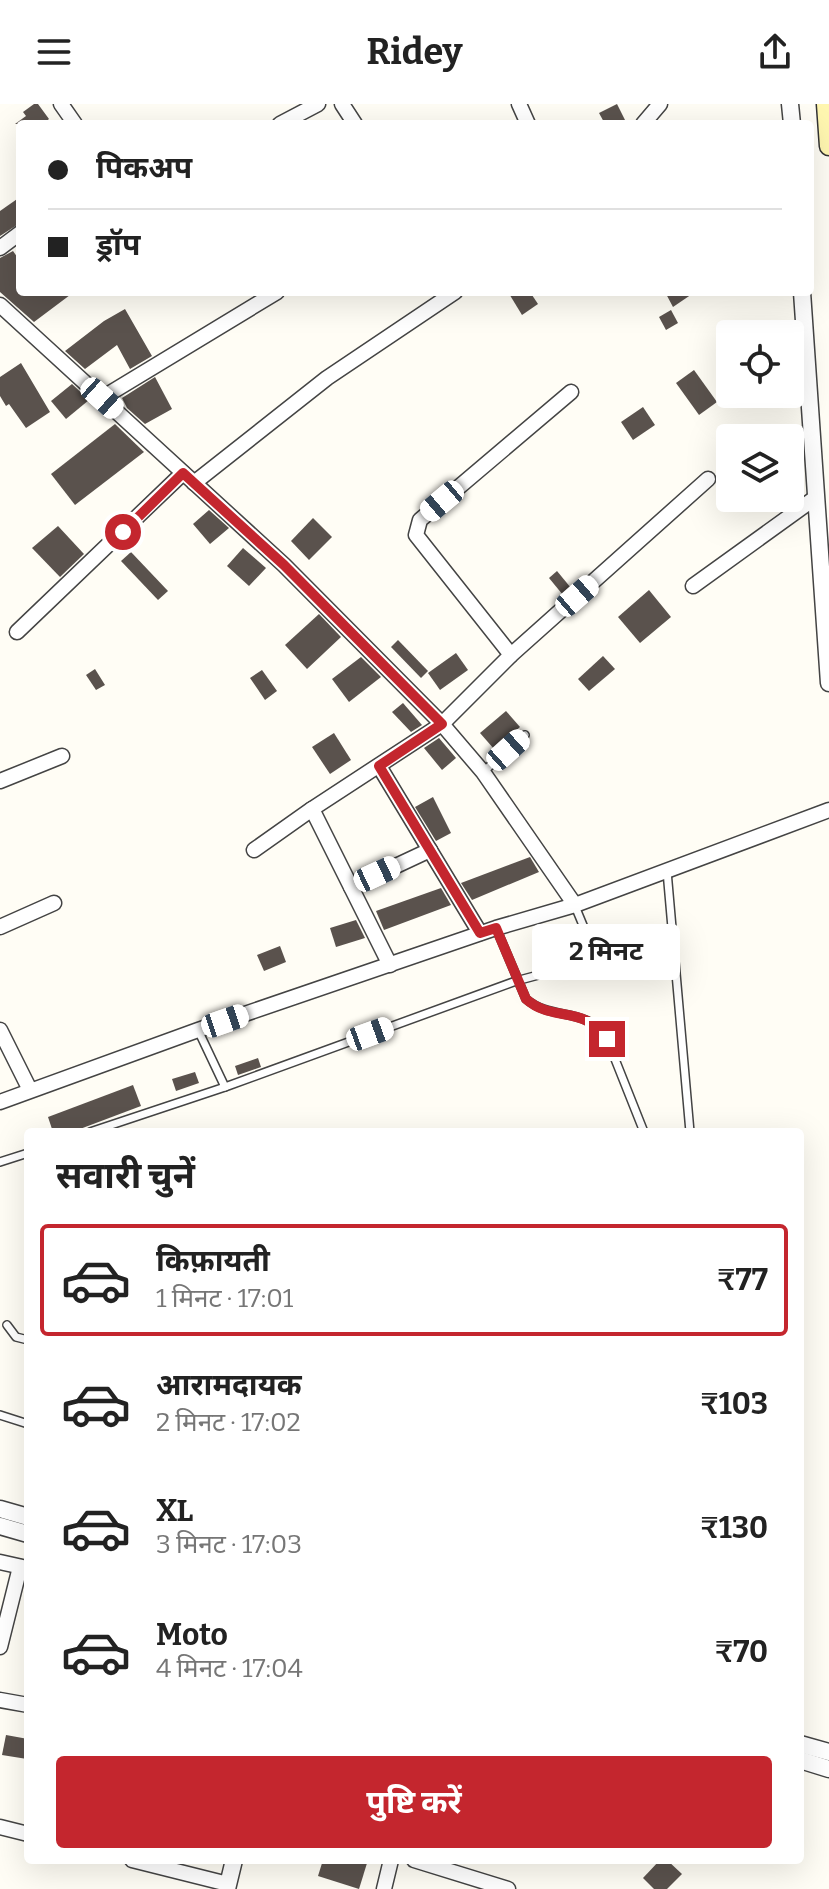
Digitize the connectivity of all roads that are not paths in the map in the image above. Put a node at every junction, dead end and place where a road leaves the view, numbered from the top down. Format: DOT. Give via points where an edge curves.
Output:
graph roads {
  1 [pos="318,104"];
  2 [pos="660,104"];
  3 [pos="826,104"];
  4 [pos="288,120"];
  5 [pos="646,120"];
  6 [pos="829,146"];
  7 [pos="270,296"];
  8 [pos="449,296"];
  9 [pos="802,296"];
  10 [pos="0,305"];
  11 [pos="571,392"];
  12 [pos="102,398"];
  13 [pos="189,478"];
  14 [pos="708,479"];
  15 [pos="815,498"];
  16 [pos="693,586"];
  17 [pos="17,632"];
  18 [pos="511,655"];
  19 [pos="829,683"];
  20 [pos="442,724"];
  21 [pos="525,735"];
  22 [pos="62,756"];
  23 [pos="379,766"];
  24 [pos="483,772"];
  25 [pos="0,781"];
  26 [pos="312,809"];
  27 [pos="829,810"];
  28 [pos="254,850"];
  29 [pos="430,850"];
  30 [pos="667,871"];
  31 [pos="351,887"];
  32 [pos="54,903"];
  33 [pos="575,905"];
  34 [pos="0,927"];
  35 [pos="496,928"];
  36 [pos="480,933"];
  37 [pos="673,939"];
  38 [pos="597,959"];
  39 [pos="390,965"];
  40 [pos="516,981"];
  41 [pos="0,1030"];
  42 [pos="198,1030"];
  43 [pos="225,1087"];
  44 [pos="30,1090"];
  45 [pos="0,1102"];
  46 [pos="102,1128"];
  47 [pos="642,1128"];
  48 [pos="690,1128"];
  49 [pos="24,1154"];
  50 [pos="0,1162"];
  51 [pos="7,1325"];
  52 [pos="24,1339"];
  53 [pos="0,1415"];
  54 [pos="24,1423"];
  55 [pos="0,1509"];
  56 [pos="24,1516"];
  57 [pos="0,1526"];
  58 [pos="24,1533"];
  59 [pos="0,1562"];
  60 [pos="24,1568"];
  61 [pos="0,1647"];
  62 [pos="0,1700"];
  63 [pos="24,1704"];
  64 [pos="804,1745"];
  65 [pos="829,1752"];
  66 [pos="804,1761"];
  67 [pos="829,1769"];
  68 [pos="0,1827"];
  69 [pos="24,1833"];
  70 [pos="147,1864"];
  71 [pos="233,1864"];
  72 [pos="390,1864"];
  73 [pos="426,1864"];
  74 [pos="228,1886"];
  75 [pos="492,1887"];
  76 [pos="384,1889"];
  77 [pos="508,1889"];
  1 -- 4 [label="street"];
  2 -- 5 [label="street"];
  3 -- 6 [label="main road"];
  7 -- 12 [label="street"];
  8 -- 13 [label="street"];
  9 -- 15 [label="street"];
  10 -- 12 [label="street"];
  11 -- 18 [label="street" via="420,520 416,535"];
  12 -- 13 [label="street"];
  13 -- 17 [label="street"];
  13 -- 20 [label="street"];
  14 -- 18 [label="street"];
  15 -- 16 [label="street"];
  15 -- 19 [label="street"];
  18 -- 20 [label="street"];
  20 -- 23 [label="street"];
  20 -- 24 [label="street"];
  21 -- 24 [label="lane"];
  22 -- 25 [label="street"];
  23 -- 26 [label="street"];
  23 -- 29 [label="street"];
  24 -- 33 [label="street"];
  26 -- 28 [label="street"];
  26 -- 31 [label="street"];
  27 -- 30 [label="street"];
  29 -- 31 [label="street"];
  29 -- 36 [label="street"];
  30 -- 33 [label="street"];
  30 -- 37 [label="lane"];
  31 -- 39 [label="street"];
  32 -- 34 [label="street"];
  33 -- 35 [label="street"];
  33 -- 38 [label="lane"];
  35 -- 36 [label="street"];
  35 -- 40 [label="lane"];
  36 -- 39 [label="street"];
  37 -- 38 [label="lane"];
  37 -- 48 [label="lane"];
  38 -- 40 [label="lane"];
  39 -- 42 [label="street"];
  40 -- 43 [label="lane"];
  40 -- 47 [label="lane" via="534,1006 582,1018 600,1029"];
  41 -- 44 [label="street"];
  42 -- 43 [label="lane"];
  42 -- 44 [label="street"];
  43 -- 46 [label="lane"];
  44 -- 45 [label="street"];
  49 -- 50 [label="lane"];
  51 -- 52 [label="lane"];
  53 -- 54 [label="lane"];
  55 -- 56 [label="street"];
  57 -- 58 [label="street"];
  59 -- 60 [label="street"];
  60 -- 61 [label="street"];
  62 -- 63 [label="street"];
  64 -- 65 [label="street"];
  66 -- 67 [label="street"];
  68 -- 69 [label="street"];
  70 -- 74 [label="street"];
  71 -- 74 [label="street"];
  72 -- 76 [label="street"];
  73 -- 75 [label="street"];
  75 -- 77 [label="street"];
}
